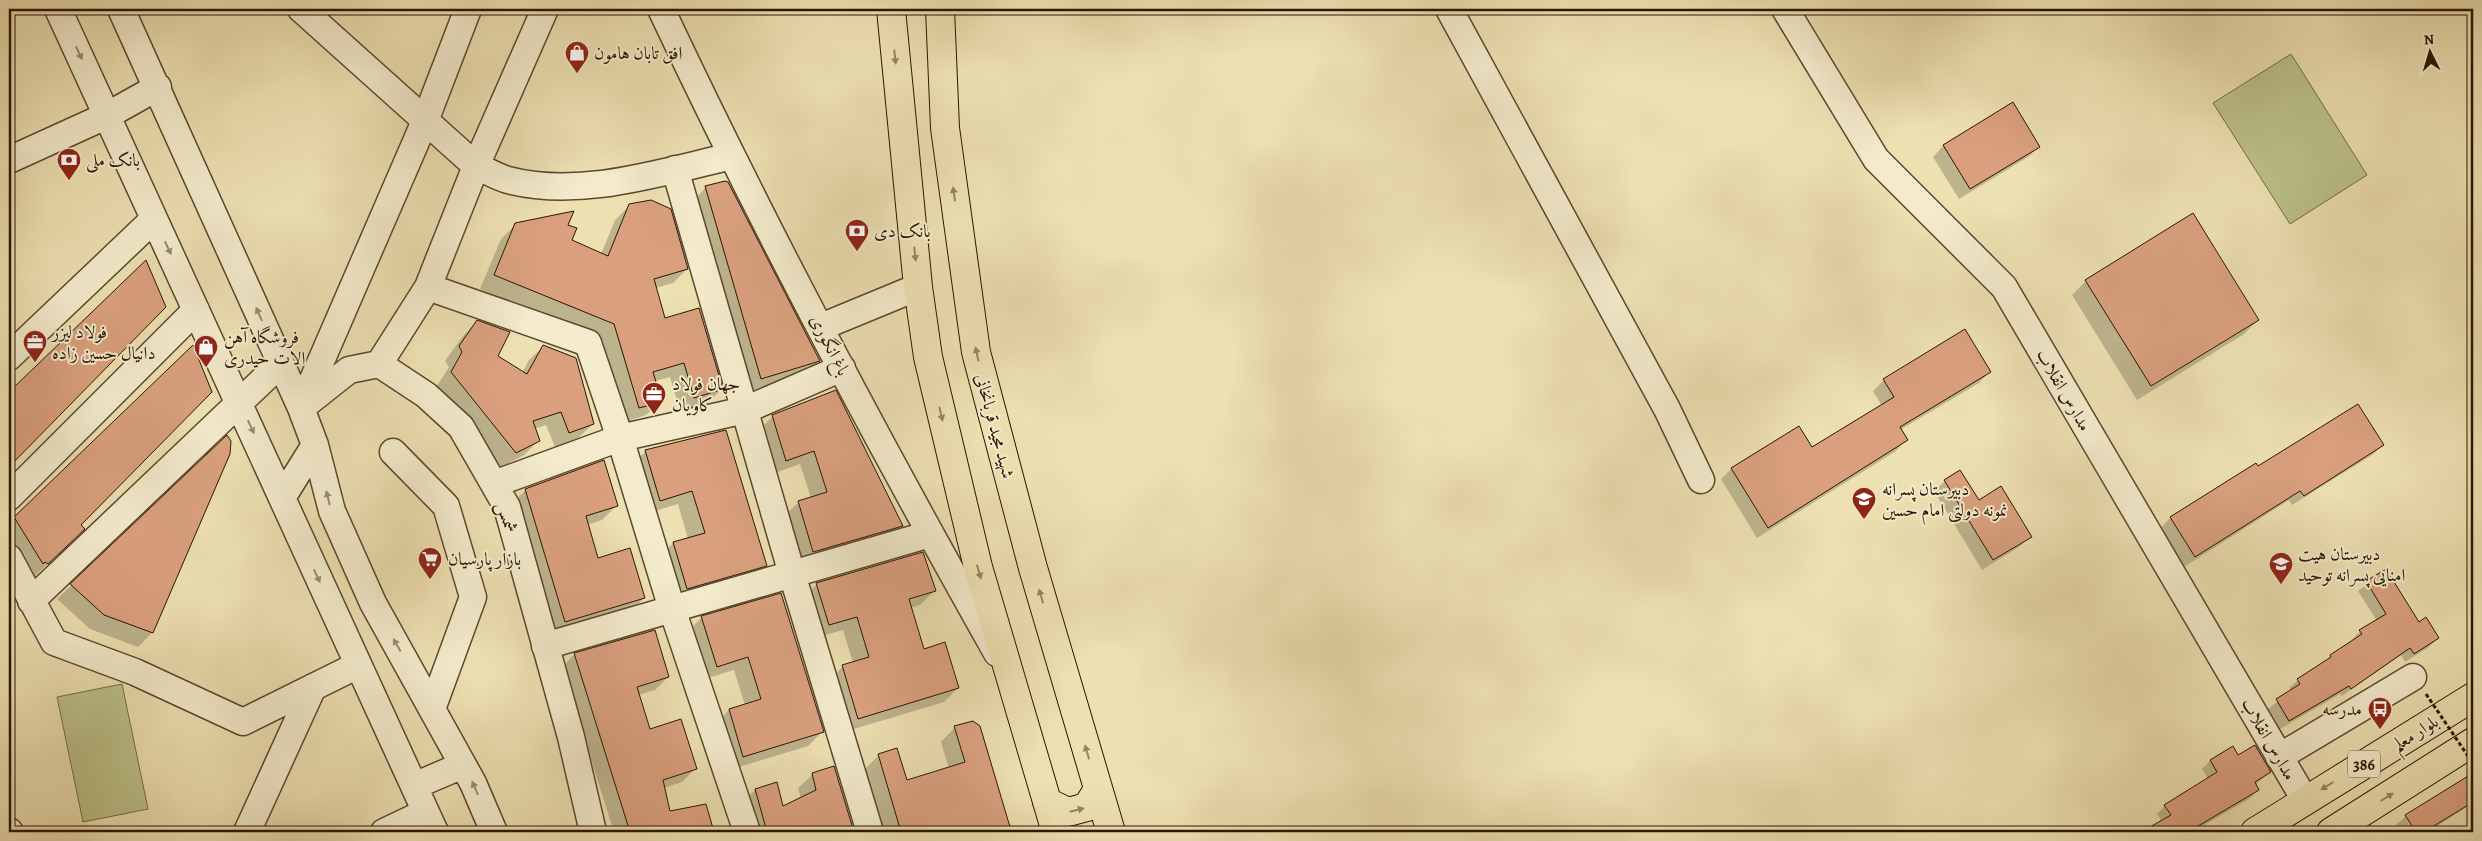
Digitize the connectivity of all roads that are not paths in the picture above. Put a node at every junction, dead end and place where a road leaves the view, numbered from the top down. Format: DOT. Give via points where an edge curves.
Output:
graph roads {
  1 [pos="58,9"];
  2 [pos="122,9"];
  3 [pos="301,9"];
  4 [pos="468,9"];
  5 [pos="545,9"];
  6 [pos="643,9"];
  7 [pos="661,9"];
  8 [pos="890,9"];
  9 [pos="940,9"];
  10 [pos="1449,9"];
  11 [pos="1785,9"];
  12 [pos="686,62"];
  13 [pos="158,87"];
  14 [pos="108,115"];
  15 [pos="425,122"];
  16 [pos="732,156"];
  17 [pos="9,160"];
  18 [pos="476,166"];
  19 [pos="675,169"];
  20 [pos="154,219"];
  21 [pos="428,287"];
  22 [pos="918,287"];
  23 [pos="196,310"];
  24 [pos="821,327"];
  25 [pos="9,356"];
  26 [pos="281,363"];
  27 [pos="379,364"];
  28 [pos="842,368"];
  29 [pos="239,401"];
  30 [pos="301,408"];
  31 [pos="745,410"];
  32 [pos="620,438"];
  33 [pos="315,445"];
  34 [pos="393,452"];
  35 [pos="1700,480"];
  36 [pos="494,484"];
  37 [pos="9,497"];
  38 [pos="282,498"];
  39 [pos="930,534"];
  40 [pos="9,558"];
  41 [pos="792,574"];
  42 [pos="32,601"];
  43 [pos="672,609"];
  44 [pos="545,646"];
  45 [pos="358,665"];
  46 [pos="1011,676"];
  47 [pos="2420,686"];
  48 [pos="313,687"];
  49 [pos="2473,697"];
  50 [pos="432,709"];
  51 [pos="2472,752"];
  52 [pos="2279,757"];
  53 [pos="463,765"];
  54 [pos="414,786"];
  55 [pos="1098,789"];
  56 [pos="2305,800"];
  57 [pos="1047,802"];
  58 [pos="431,822"];
  59 [pos="2342,829"];
  60 [pos="247,832"];
  61 [pos="384,832"];
  62 [pos="494,832"];
  63 [pos="594,832"];
  64 [pos="747,832"];
  65 [pos="870,832"];
  66 [pos="1056,832"];
  67 [pos="1111,832"];
  68 [pos="2255,832"];
  1 -- 14 [label="street, one-way"];
  2 -- 13 [label="street"];
  3 -- 15 [label="street"];
  4 -- 15 [label="street"];
  5 -- 18 [label="street"];
  6 -- 12 [label="street"];
  7 -- 12 [label="street, باغ انگوری"];
  8 -- 22 [label="main road, one-way"];
  55 -- 9 [label="main road, شهید مجید قربانخانی, one-way" via="1033,568 976,352 945,128"];
  10 -- 35 [label="street" via="1667,409"];
  11 -- 52 [label="street, مدارس انقلاب" via="1876,159 2004,288"];
  12 -- 16 [label="street, باغ انگوری"];
  13 -- 14 [label="street"];
  26 -- 13 [label="street, one-way"];
  14 -- 17 [label="street"];
  14 -- 20 [label="street"];
  15 -- 18 [label="street"];
  15 -- 30 [label="street"];
  16 -- 19 [label="street"];
  16 -- 24 [label="street, باغ انگوری"];
  18 -- 19 [label="street" via="506,180 575,185 623,181"];
  18 -- 21 [label="street"];
  19 -- 31 [label="street"];
  20 -- 23 [label="street, one-way"];
  20 -- 25 [label="street"];
  21 -- 27 [label="street"];
  21 -- 32 [label="street" via="588,343"];
  22 -- 24 [label="street"];
  22 -- 46 [label="main road, one-way" via="928,357 978,567"];
  23 -- 29 [label="street"];
  23 -- 37 [label="street"];
  24 -- 28 [label="street, باغ انگوری"];
  26 -- 29 [label="street"];
  26 -- 30 [label="street"];
  27 -- 30 [label="street" via="349,370"];
  27 -- 36 [label="street, شمس" via="426,394 461,427"];
  28 -- 31 [label="street"];
  28 -- 39 [label="street, باغ انگوری"];
  29 -- 38 [label="street, one-way"];
  29 -- 42 [label="street"];
  30 -- 33 [label="street"];
  31 -- 32 [label="street"];
  31 -- 41 [label="street"];
  32 -- 36 [label="street"];
  32 -- 43 [label="street"];
  33 -- 38 [label="street"];
  50 -- 33 [label="street, one-way" via="374,603 332,511"];
  34 -- 50 [label="street" via="446,506 473,597"];
  36 -- 44 [label="street, شمس" via="506,507"];
  38 -- 45 [label="street, one-way"];
  39 -- 41 [label="street"];
  39 -- 46 [label="street, باغ انگوری"];
  40 -- 42 [label="street"];
  41 -- 43 [label="street"];
  41 -- 65 [label="street"];
  42 -- 48 [label="street" via="54,642 135,672 243,722"];
  43 -- 44 [label="street"];
  43 -- 64 [label="street"];
  44 -- 63 [label="street, شمس"];
  45 -- 48 [label="street"];
  45 -- 54 [label="street"];
  46 -- 57 [label="main road"];
  47 -- 52 [label="street"];
  48 -- 60 [label="street"];
  49 -- 56 [label="main road, بلوار معلم / 386, one-way"];
  50 -- 53 [label="street"];
  59 -- 51 [label="main road, 386, one-way"];
  52 -- 56 [label="street, مدارس انقلاب"];
  53 -- 54 [label="street"];
  62 -- 53 [label="street, one-way"];
  54 -- 58 [label="street"];
  57 -- 55 [label="main road, one-way" via="1068,812 1087,807"];
  55 -- 67 [label="main road, شهید مجید قربانخانی"];
  56 -- 68 [label="main road, بلوار معلم / 386"];
  57 -- 66 [label="main road"];
  58 -- 61 [label="street"];
}
